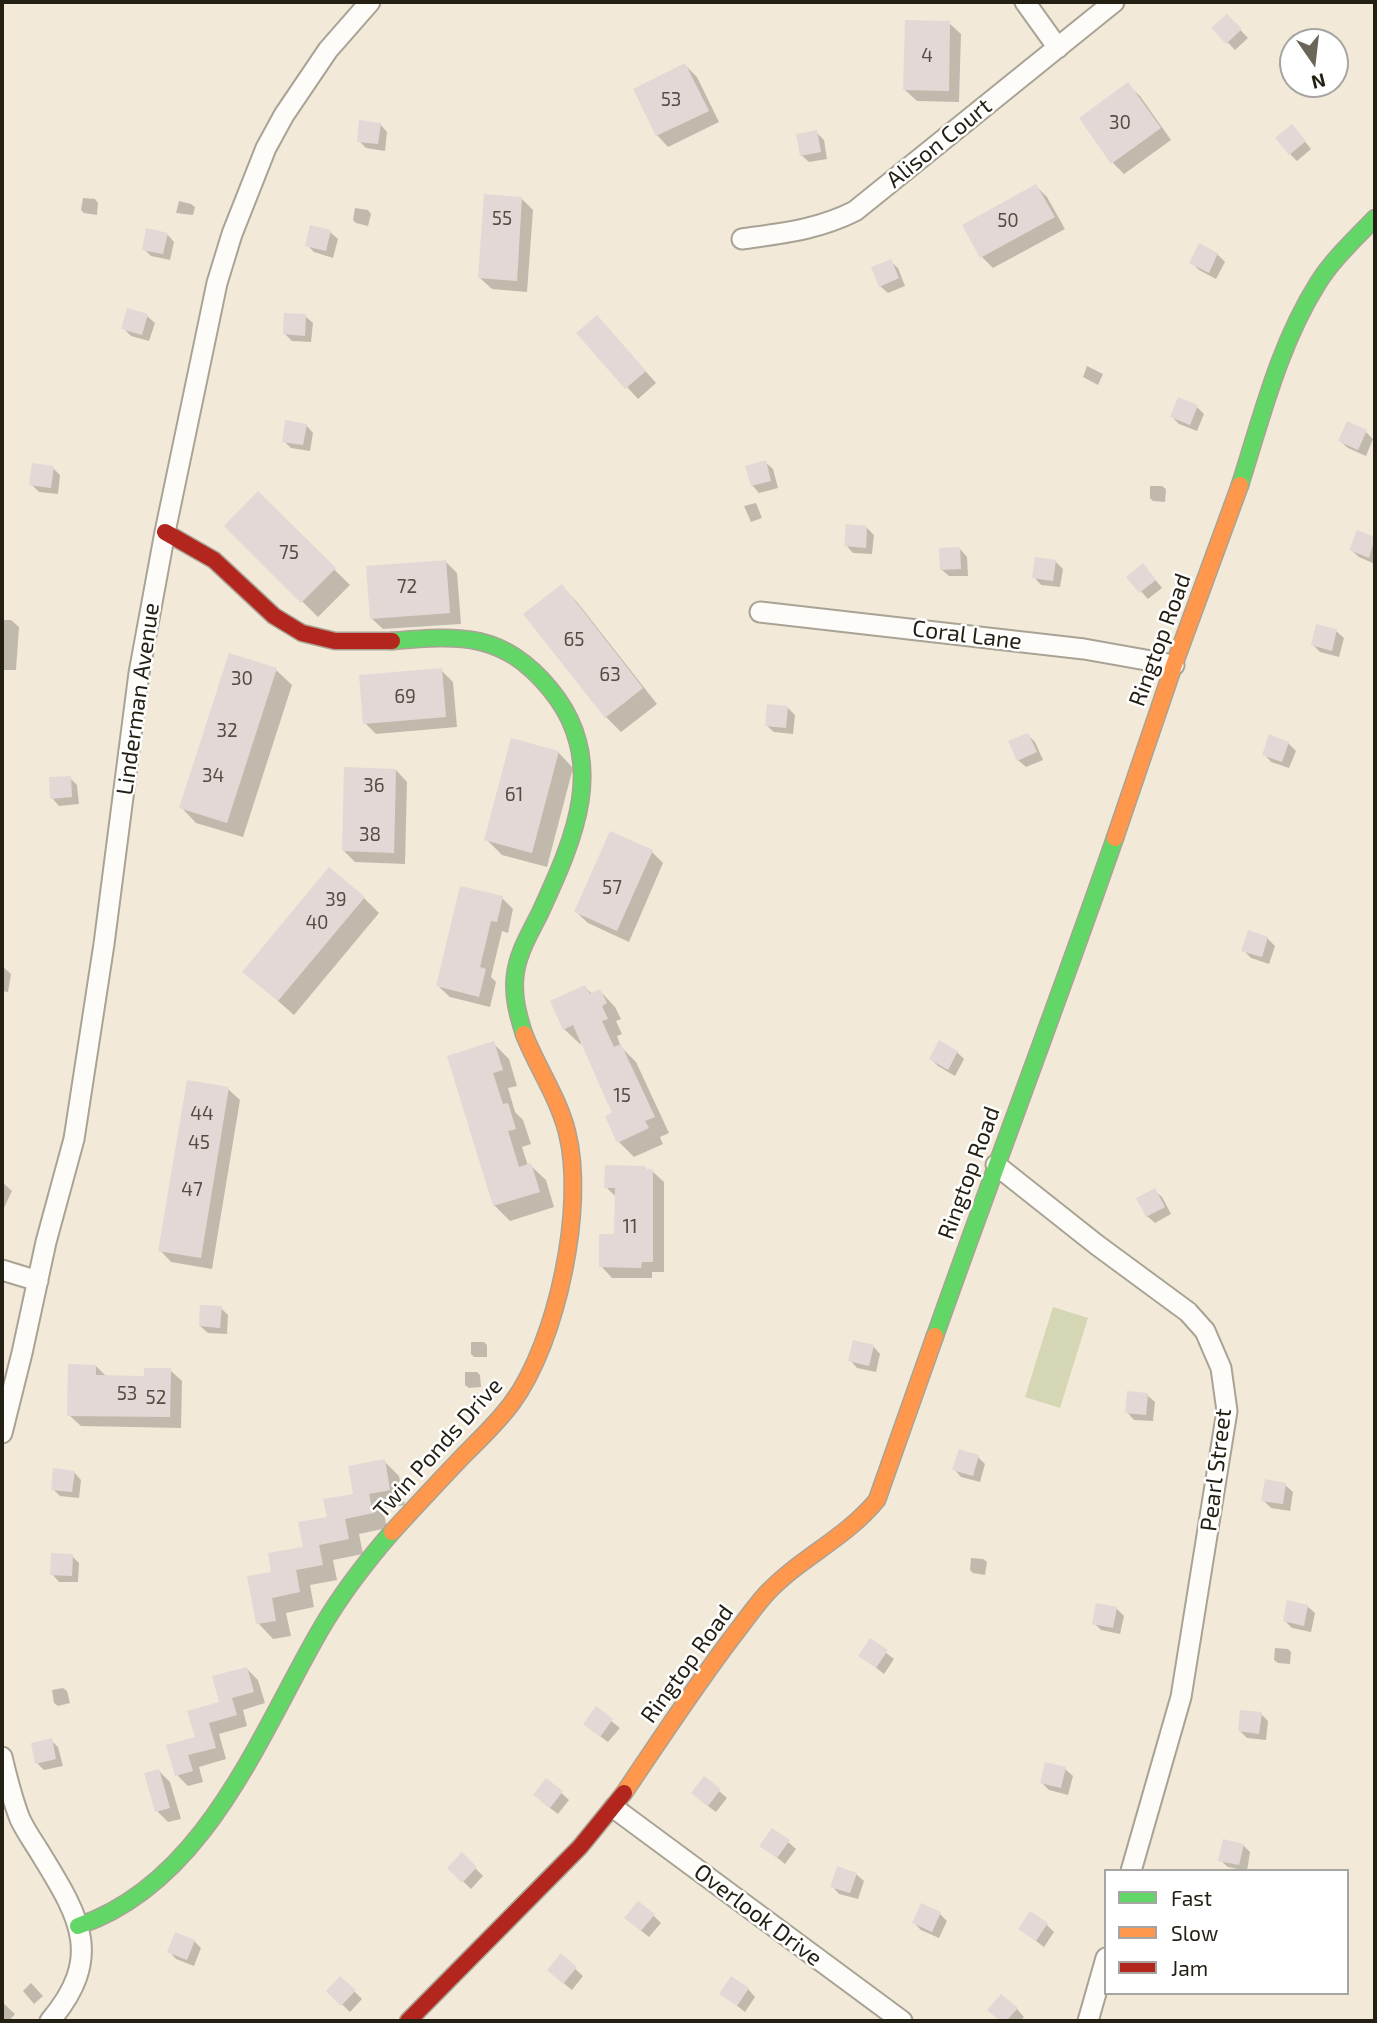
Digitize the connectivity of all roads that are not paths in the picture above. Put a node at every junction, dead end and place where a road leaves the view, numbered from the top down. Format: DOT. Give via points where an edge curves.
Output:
graph roads {
  1 [pos="370,2"];
  2 [pos="1025,2"];
  3 [pos="1114,2"];
  4 [pos="1058,48"];
  5 [pos="1375,218"];
  6 [pos="742,239"];
  7 [pos="165,531"];
  8 [pos="760,612"];
  9 [pos="1174,665"];
  10 [pos="996,1165"];
  11 [pos="2,1270"];
  12 [pos="38,1281"];
  13 [pos="2,1433"];
  14 [pos="2,1757"];
  15 [pos="614,1808"];
  16 [pos="11,1822"];
  17 [pos="1132,1869"];
  18 [pos="78,1926"];
  19 [pos="1104,1965"];
  20 [pos="50,2021"];
  21 [pos="408,2021"];
  22 [pos="902,2021"];
  23 [pos="1088,2021"];
  1 -- 7 [label="street, Linderman Avenue" via="328,50 284,115 237,222 217,283"];
  2 -- 4 [label="street"];
  3 -- 4 [label="street, Alison Court"];
  4 -- 6 [label="street, Alison Court" via="855,211 809,230"];
  5 -- 9 [label="street, Ringtop Road" via="1335,260 1290,333 1233,507"];
  7 -- 12 [label="street, Linderman Avenue" via="139,673 83,1086"];
  7 -- 18 [label="street, Twin Ponds Drive" via="216,562 259,604 300,633 323,640 379,642 454,636 476,640 515,655 542,678 564,707 583,754 584,781 571,843 527,940 514,984 524,1034 567,1133 572,1215 549,1322 522,1389 347,1587 251,1761 194,1840 140,1894"];
  8 -- 9 [label="street, Coral Lane" via="1084,649"];
  9 -- 10 [label="street, Ringtop Road" via="1054,1014"];
  10 -- 15 [label="street, Ringtop Road" via="877,1500 835,1541 807,1558 767,1593 710,1666"];
  10 -- 17 [label="street, Pearl Street" via="1188,1312 1205,1332 1222,1368 1227,1411 1181,1697"];
  11 -- 12 [label="street"];
  12 -- 13 [label="street, Linderman Avenue"];
  14 -- 16 [label="street"];
  15 -- 21 [label="street, Ringtop Road"];
  15 -- 22 [label="street, Overlook Drive"];
  16 -- 18 [label="street" via="62,1888"];
  18 -- 20 [label="street" via="79,1975"];
  19 -- 23 [label="street"];
}
